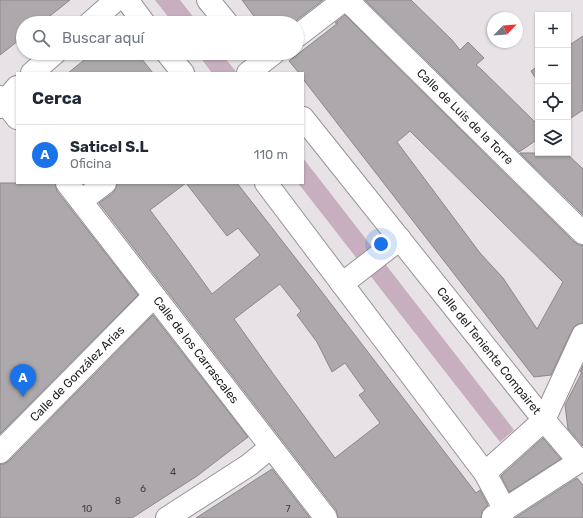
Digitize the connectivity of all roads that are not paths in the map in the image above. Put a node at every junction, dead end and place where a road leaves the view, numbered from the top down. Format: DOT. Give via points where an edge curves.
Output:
graph roads {
  1 [pos="116,0"];
  2 [pos="127,0"];
  3 [pos="208,0"];
  4 [pos="345,0"];
  5 [pos="98,16"];
  6 [pos="139,16"];
  7 [pos="221,16"];
  8 [pos="304,31"];
  9 [pos="47,60"];
  10 [pos="173,60"];
  11 [pos="33,72"];
  12 [pos="182,72"];
  13 [pos="304,119"];
  14 [pos="68,184"];
  15 [pos="104,184"];
  16 [pos="267,184"];
  17 [pos="81,201"];
  18 [pos="583,233"];
  19 [pos="400,239"];
  20 [pos="342,284"];
  21 [pos="154,296"];
  22 [pos="583,335"];
  23 [pos="544,420"];
  24 [pos="271,447"];
  25 [pos="0,452"];
  26 [pos="581,460"];
  27 [pos="484,473"];
  28 [pos="498,514"];
  29 [pos="167,518"];
  30 [pos="326,518"];
  1 -- 5 [label="street"];
  2 -- 6 [label="street"];
  3 -- 7 [label="street"];
  4 -- 8 [label="street"];
  4 -- 18 [label="street, Calle de Luis de la Torre"];
  9 -- 11 [label="street"];
  10 -- 12 [label="street"];
  13 -- 19 [label="street, Calle del Teniente Compairet"];
  14 -- 17 [label="street, Calle de los Carrascales"];
  15 -- 17 [label="street"];
  16 -- 20 [label="street"];
  17 -- 21 [label="street, Calle de los Carrascales"];
  19 -- 20 [label="street"];
  19 -- 23 [label="street, Calle del Teniente Compairet"];
  20 -- 27 [label="street"];
  21 -- 24 [label="street, Calle de los Carrascales"];
  21 -- 25 [label="street, Calle de González Arias"];
  22 -- 23 [label="street"];
  23 -- 26 [label="street, Calle del Teniente Compairet"];
  23 -- 27 [label="street"];
  24 -- 29 [label="street" via="249,465"];
  24 -- 30 [label="street, Calle de los Carrascales"];
  26 -- 28 [label="street"];
  27 -- 28 [label="street"];
}
